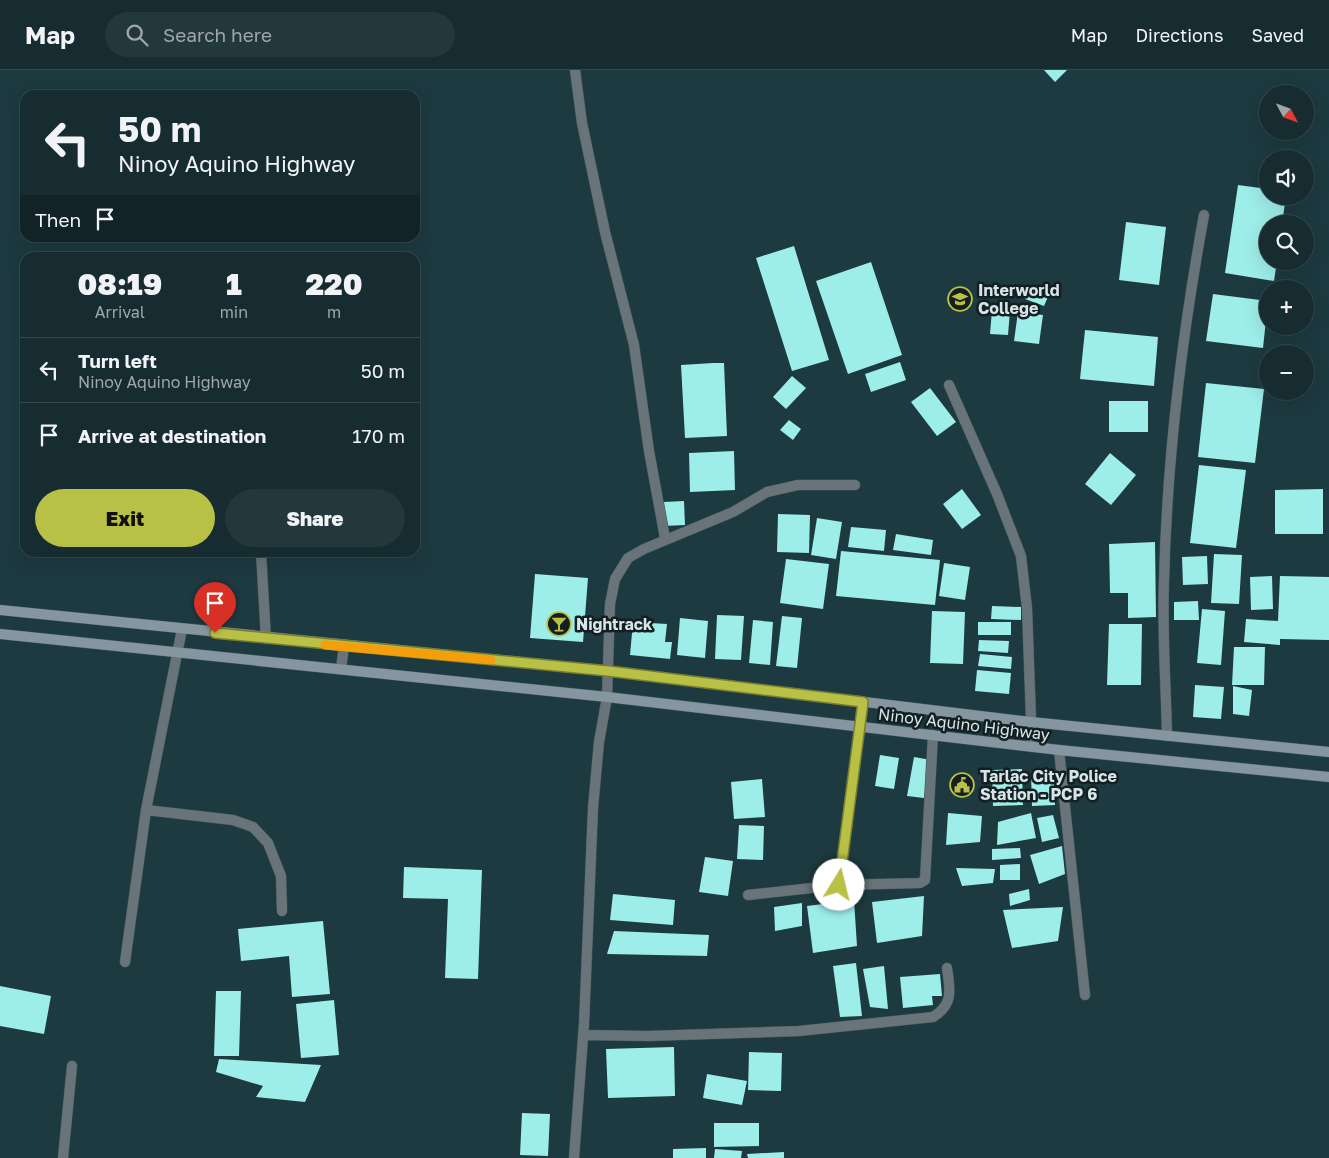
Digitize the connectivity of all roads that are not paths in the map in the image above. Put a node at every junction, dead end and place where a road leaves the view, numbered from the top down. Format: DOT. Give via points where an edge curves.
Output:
graph roads {
  1 [pos="574,70"];
  2 [pos="1204,215"];
  3 [pos="950,385"];
  4 [pos="855,485"];
  5 [pos="666,538"];
  6 [pos="262,557"];
  7 [pos="0,610"];
  8 [pos="182,628"];
  9 [pos="0,634"];
  10 [pos="266,639"];
  11 [pos="344,646"];
  12 [pos="177,652"];
  13 [pos="341,669"];
  14 [pos="608,671"];
  15 [pos="607,697"];
  16 [pos="863,702"];
  17 [pos="1031,722"];
  18 [pos="858,727"];
  19 [pos="932,735"];
  20 [pos="1167,736"];
  21 [pos="1032,747"];
  22 [pos="1059,750"];
  23 [pos="1329,752"];
  24 [pos="1329,777"];
  25 [pos="146,810"];
  26 [pos="839,885"];
  27 [pos="748,895"];
  28 [pos="282,911"];
  29 [pos="125,962"];
  30 [pos="947,968"];
  31 [pos="1085,995"];
  32 [pos="583,1035"];
  33 [pos="72,1066"];
  34 [pos="63,1158"];
  35 [pos="574,1158"];
  1 -- 5 [label="street" via="582,123 634,345 649,452"];
  2 -- 20 [label="street" via="1187,308 1168,492 1164,582"];
  3 -- 17 [label="street" via="1021,556 1027,608"];
  4 -- 5 [label="street" via="798,485 767,492 733,512"];
  5 -- 14 [label="street" via="628,558 615,579 610,604"];
  6 -- 10 [label="street"];
  7 -- 8 [label="main road, Ninoy Aquino Highway"];
  8 -- 10 [label="main road, Ninoy Aquino Highway"];
  8 -- 12 [label="street"];
  9 -- 12 [label="main road, Ninoy Aquino Highway"];
  10 -- 11 [label="main road, Ninoy Aquino Highway"];
  11 -- 13 [label="street"];
  11 -- 14 [label="main road, Ninoy Aquino Highway"];
  12 -- 13 [label="main road, Ninoy Aquino Highway"];
  12 -- 25 [label="street"];
  13 -- 15 [label="main road, Ninoy Aquino Highway"];
  14 -- 15 [label="street"];
  14 -- 16 [label="main road, Ninoy Aquino Highway"];
  15 -- 18 [label="main road, Ninoy Aquino Highway"];
  15 -- 32 [label="street" via="593,808"];
  16 -- 17 [label="main road, Ninoy Aquino Highway"];
  16 -- 18 [label="street"];
  17 -- 20 [label="main road, Ninoy Aquino Highway"];
  17 -- 21 [label="street"];
  18 -- 19 [label="main road, Ninoy Aquino Highway"];
  18 -- 26 [label="street"];
  19 -- 21 [label="main road, Ninoy Aquino Highway"];
  19 -- 26 [label="street" via="926,880 920,883"];
  20 -- 23 [label="main road, Ninoy Aquino Highway"];
  21 -- 22 [label="main road, Ninoy Aquino Highway"];
  22 -- 24 [label="main road, Ninoy Aquino Highway"];
  22 -- 31 [label="street"];
  25 -- 28 [label="street" via="234,820 253,827 268,843 281,876"];
  25 -- 29 [label="street"];
  26 -- 27 [label="street"];
  30 -- 32 [label="street" via="948,1003 933,1017 799,1031"];
  32 -- 35 [label="street"];
  33 -- 34 [label="street"];
}
